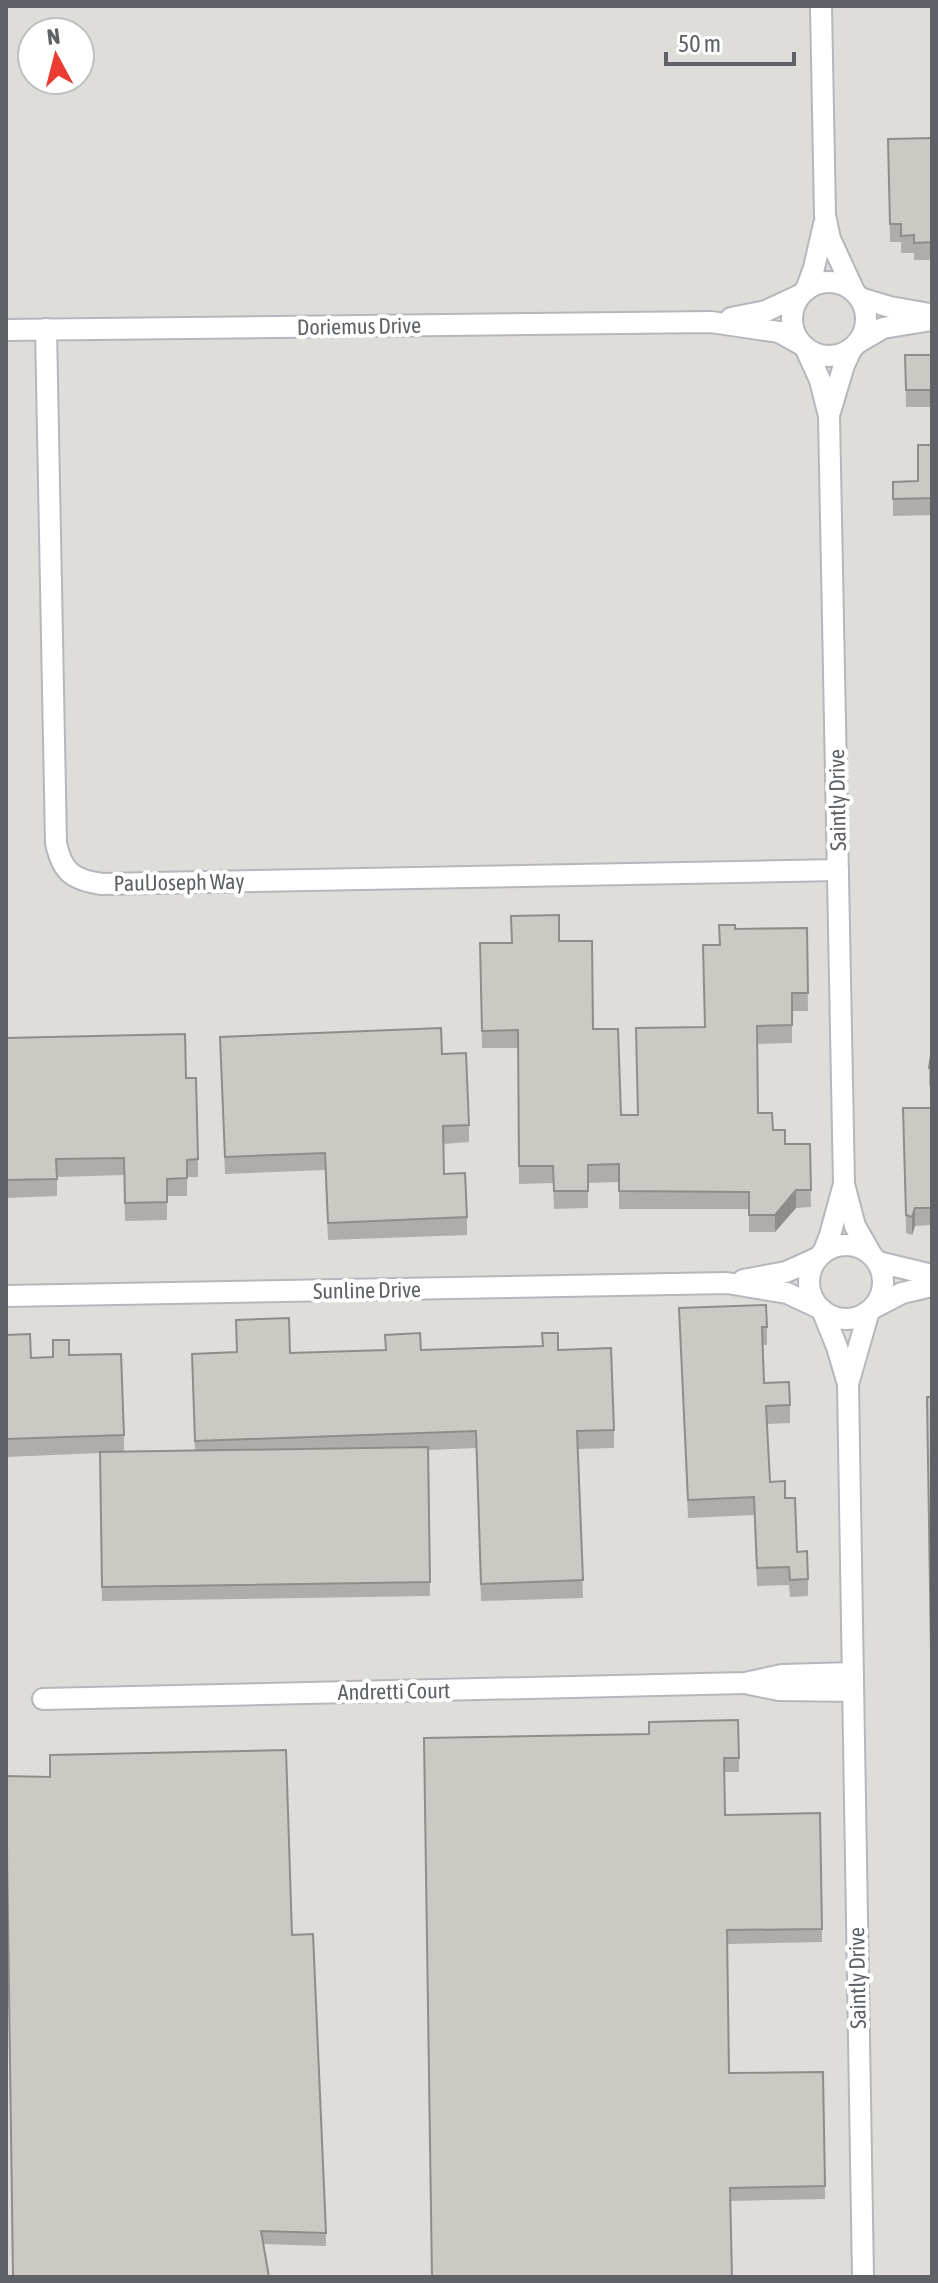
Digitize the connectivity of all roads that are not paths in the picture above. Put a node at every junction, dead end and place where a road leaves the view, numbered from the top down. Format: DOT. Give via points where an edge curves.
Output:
graph roads {
  1 [pos="821,6"];
  2 [pos="825,215"];
  3 [pos="803,292"];
  4 [pos="857,294"];
  5 [pos="932,317"];
  6 [pos="711,322"];
  7 [pos="46,329"];
  8 [pos="6,330"];
  9 [pos="854,346"];
  10 [pos="804,347"];
  11 [pos="829,416"];
  12 [pos="838,870"];
  13 [pos="844,1184"];
  14 [pos="820,1256"];
  15 [pos="874,1258"];
  16 [pos="932,1275"];
  17 [pos="727,1283"];
  18 [pos="932,1286"];
  19 [pos="6,1296"];
  20 [pos="821,1310"];
  21 [pos="871,1310"];
  22 [pos="848,1384"];
  23 [pos="853,1682"];
  24 [pos="43,1699"];
  25 [pos="861,2273"];
  1 -- 2 [label="street"];
  2 -- 3 [label="street"];
  2 -- 4 [label="street" via="830,239"];
  3 -- 4 [label="street" via="826,282 841,283"];
  3 -- 6 [label="street, Doriemus Drive" via="766,311"];
  3 -- 10 [label="street" via="792,325"];
  4 -- 5 [label="street"];
  4 -- 9 [label="street" via="866,321"];
  5 -- 9 [label="street" via="883,328"];
  6 -- 7 [label="street, Doriemus Drive"];
  6 -- 10 [label="street, Doriemus Drive" via="779,332"];
  7 -- 8 [label="street, Doriemus Drive"];
  7 -- 12 [label="street, PaulJoseph Way" via="56,843 69,872 102,884"];
  9 -- 10 [label="street" via="828,356"];
  9 -- 11 [label="street, Saintly Drive"];
  10 -- 11 [label="street, Saintly Drive"];
  11 -- 12 [label="street, Saintly Drive"];
  12 -- 13 [label="street, Saintly Drive"];
  13 -- 14 [label="street, Saintly Drive"];
  13 -- 15 [label="street, Saintly Drive" via="855,1226"];
  14 -- 15 [label="street" via="843,1244 858,1246"];
  14 -- 17 [label="street, Sunline Drive" via="786,1272"];
  14 -- 20 [label="street" via="809,1280 811,1296"];
  15 -- 16 [label="street"];
  15 -- 21 [label="street" via="883,1286"];
  17 -- 19 [label="street, Sunline Drive"];
  17 -- 20 [label="street, Sunline Drive" via="787,1293"];
  18 -- 21 [label="street" via="902,1293"];
  20 -- 21 [label="street" via="845,1319"];
  20 -- 22 [label="street, Saintly Drive"];
  21 -- 22 [label="street, Saintly Drive"];
  22 -- 23 [label="street, Saintly Drive"];
  23 -- 24 [label="street, Andretti Court" via="779,1690 745,1683"];
  23 -- 25 [label="street, Saintly Drive"];
}
